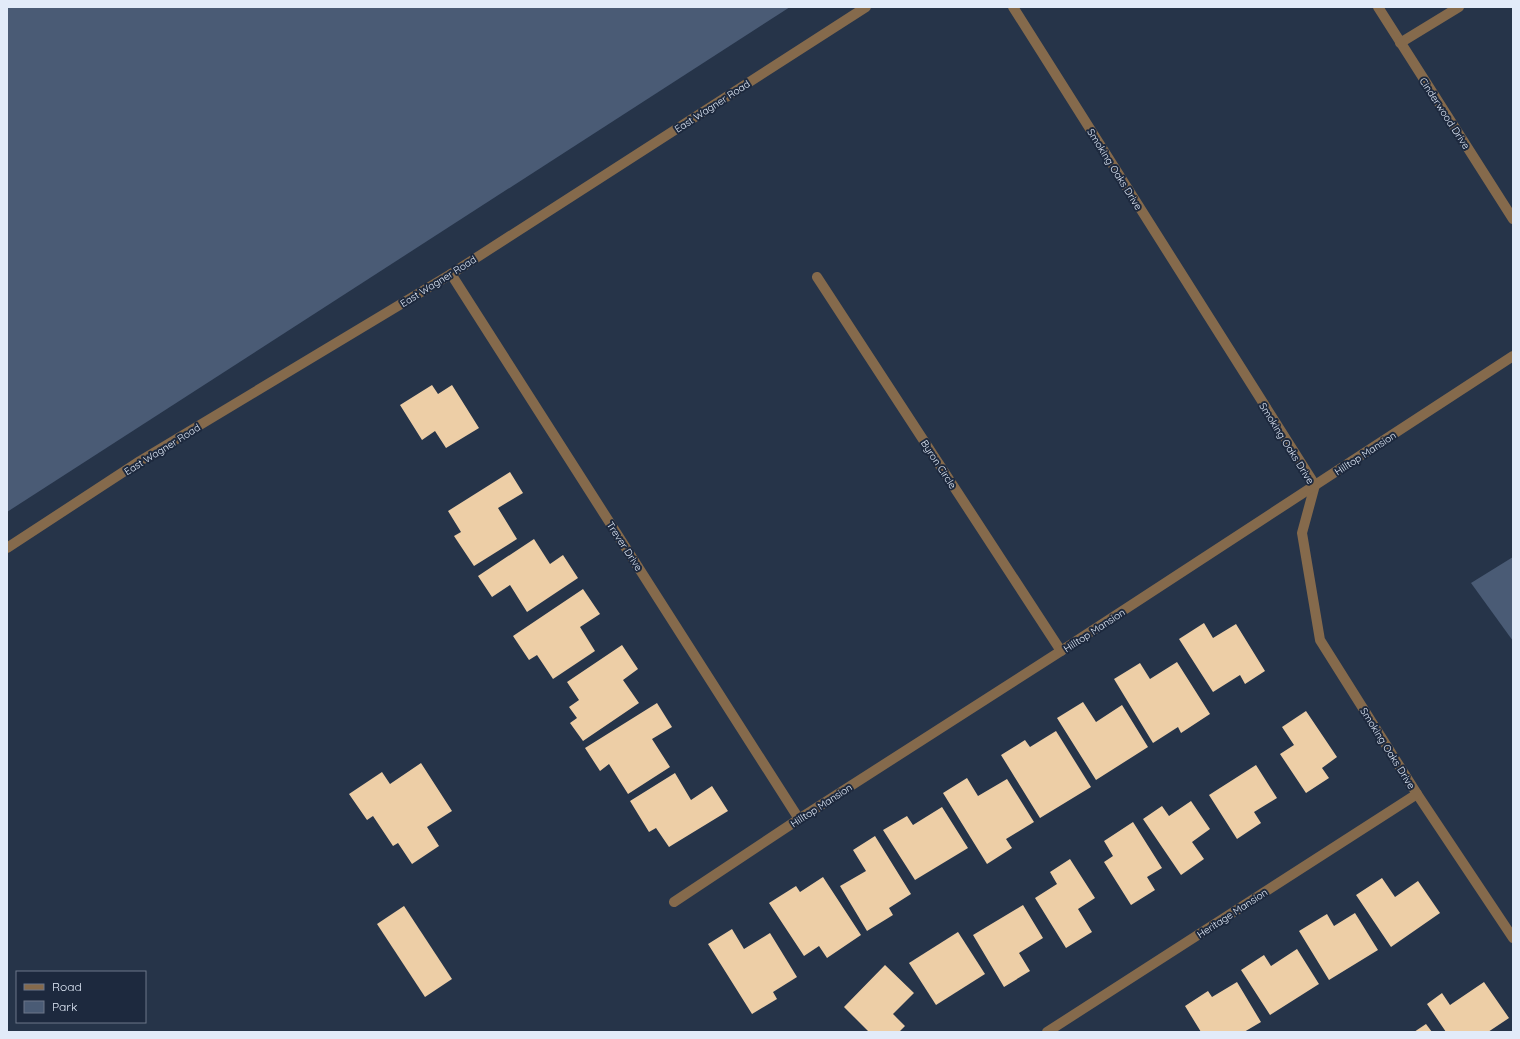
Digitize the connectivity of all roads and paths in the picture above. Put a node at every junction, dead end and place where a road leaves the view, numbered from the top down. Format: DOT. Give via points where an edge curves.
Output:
graph roads {
  1 [pos="866,7"];
  2 [pos="1013,7"];
  3 [pos="1378,7"];
  4 [pos="1460,7"];
  5 [pos="1400,43"];
  6 [pos="1513,218"];
  7 [pos="451,274"];
  8 [pos="817,277"];
  9 [pos="1513,356"];
  10 [pos="1315,485"];
  11 [pos="7,548"];
  12 [pos="1061,651"];
  13 [pos="1417,794"];
  14 [pos="799,819"];
  15 [pos="674,902"];
  16 [pos="1513,938"];
  17 [pos="1047,1032"];
  1 -- 7 [label="street, East Wagner Road"];
  2 -- 10 [label="street, Smoking Oaks Drive"];
  3 -- 5 [label="street, Cinderwood Drive"];
  4 -- 5 [label="street"];
  5 -- 6 [label="street, Cinderwood Drive"];
  7 -- 11 [label="street, East Wagner Road" via="140,461"];
  7 -- 14 [label="street, Trever Drive"];
  8 -- 12 [label="street, Byron Circle"];
  9 -- 10 [label="street, Hilltop Mansion"];
  10 -- 12 [label="street, Hilltop Mansion"];
  10 -- 13 [label="street, Smoking Oaks Drive" via="1302,533 1320,640"];
  12 -- 14 [label="street, Hilltop Mansion"];
  13 -- 16 [label="street, Smoking Oaks Drive"];
  13 -- 17 [label="street, Heritage Mansion"];
  14 -- 15 [label="street, Hilltop Mansion"];
}
